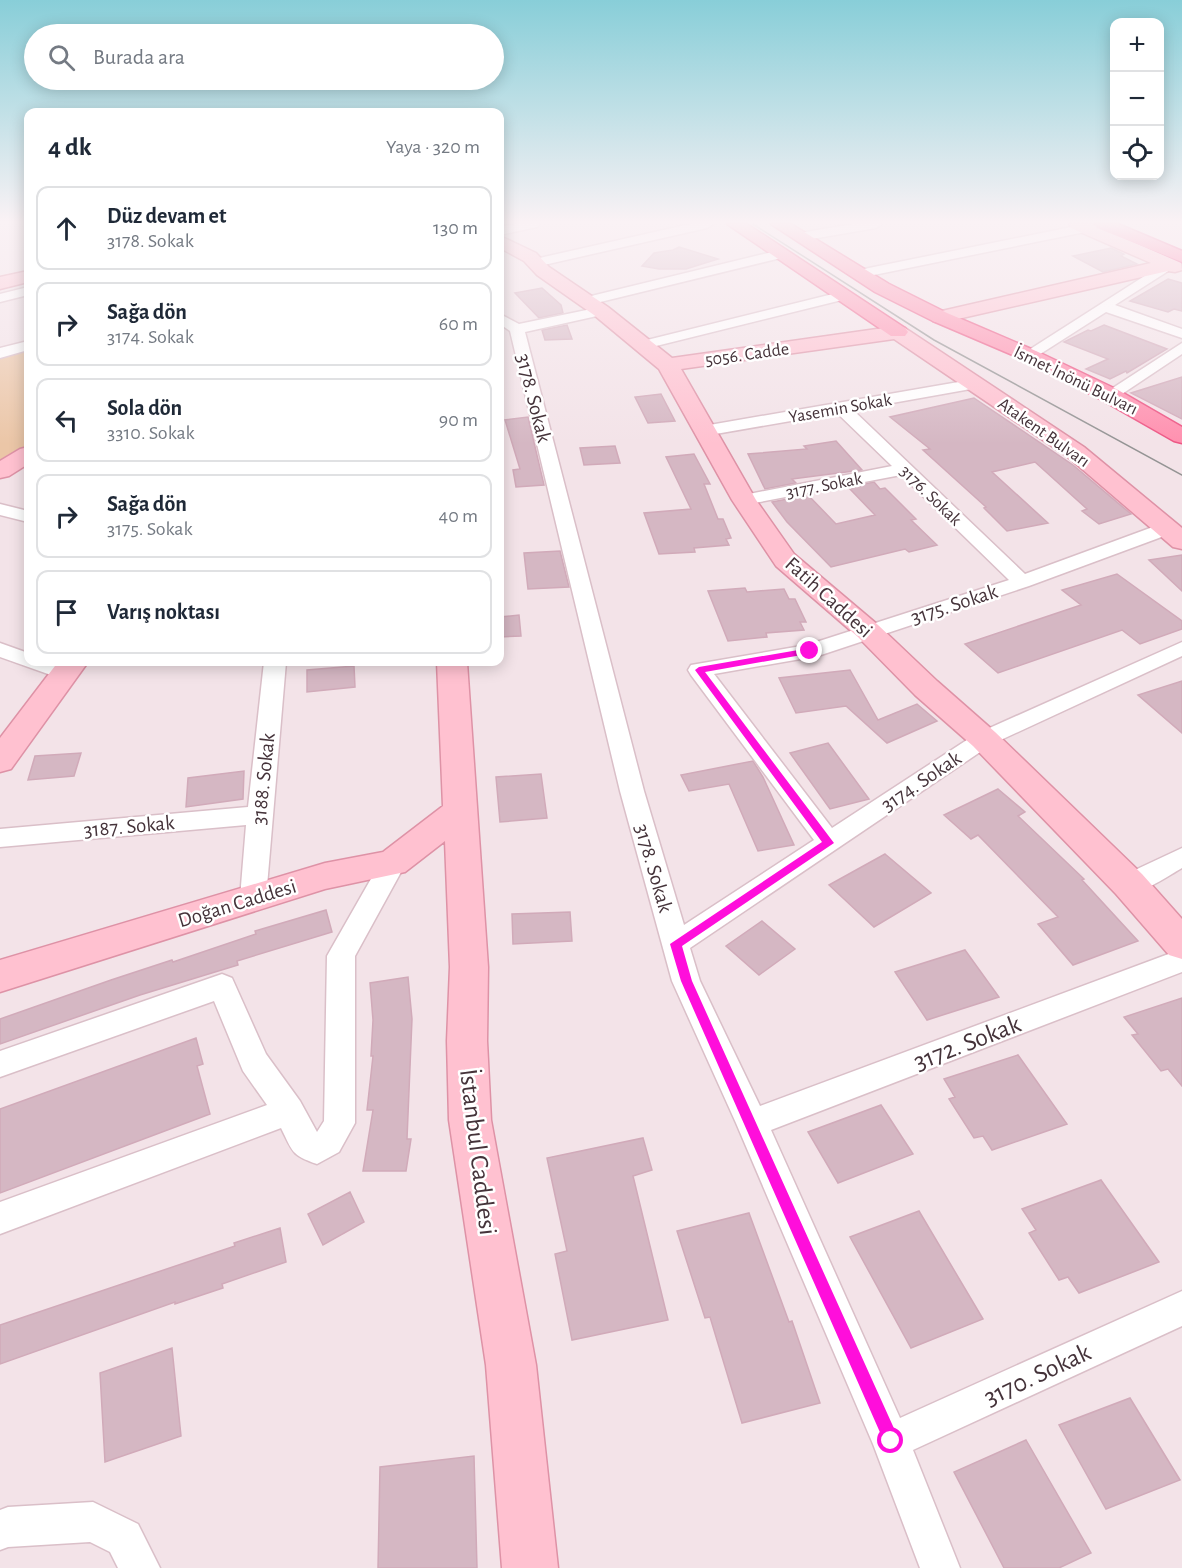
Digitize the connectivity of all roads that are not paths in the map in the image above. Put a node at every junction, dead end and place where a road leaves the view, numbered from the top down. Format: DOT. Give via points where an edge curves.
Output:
graph roads {
  1 [pos="582,297"];
  2 [pos="626,297"];
  3 [pos="836,297"];
  4 [pos="848,297"];
  5 [pos="903,297"];
  6 [pos="1029,297"];
  7 [pos="1122,297"];
  8 [pos="594,306"];
  9 [pos="1106,307"];
  10 [pos="940,317"];
  11 [pos="508,324"];
  12 [pos="898,332"];
  13 [pos="1182,334"];
  14 [pos="644,345"];
  15 [pos="24,346"];
  16 [pos="1182,347"];
  17 [pos="0,353"];
  18 [pos="1029,355"];
  19 [pos="1164,359"];
  20 [pos="668,365"];
  21 [pos="1182,367"];
  22 [pos="976,384"];
  23 [pos="1110,395"];
  24 [pos="841,408"];
  25 [pos="704,431"];
  26 [pos="1182,436"];
  27 [pos="24,456"];
  28 [pos="904,469"];
  29 [pos="0,471"];
  30 [pos="744,500"];
  31 [pos="0,509"];
  32 [pos="24,516"];
  33 [pos="1175,534"];
  34 [pos="1022,582"];
  35 [pos="868,632"];
  36 [pos="1182,648"];
  37 [pos="0,650"];
  38 [pos="24,659"];
  39 [pos="275,666"];
  40 [pos="452,666"];
  41 [pos="69,667"];
  42 [pos="984,739"];
  43 [pos="0,761"];
  44 [pos="461,810"];
  45 [pos="259,814"];
  46 [pos="0,838"];
  47 [pos="829,843"];
  48 [pos="1182,857"];
  49 [pos="393,863"];
  50 [pos="1129,884"];
  51 [pos="253,898"];
  52 [pos="676,944"];
  53 [pos="1182,944"];
  54 [pos="1182,960"];
  55 [pos="0,975"];
  56 [pos="0,1064"];
  57 [pos="289,1111"];
  58 [pos="752,1123"];
  59 [pos="0,1218"];
  60 [pos="1182,1308"];
  61 [pos="891,1441"];
  62 [pos="0,1530"];
  63 [pos="140,1568"];
  64 [pos="530,1568"];
  65 [pos="940,1568"];
  1 -- 8 [label="street, Fatih Caddesi"];
  2 -- 8 [label="street"];
  3 -- 14 [label="street"];
  4 -- 12 [label="main road"];
  5 -- 10 [label="main road, İsmet İnönü Bulvarı"];
  6 -- 10 [label="street"];
  7 -- 9 [label="street"];
  8 -- 11 [label="street"];
  8 -- 14 [label="street, Fatih Caddesi"];
  9 -- 13 [label="street"];
  9 -- 18 [label="street"];
  10 -- 18 [label="main road, İsmet İnönü Bulvarı"];
  11 -- 52 [label="street, 3178. Sokak"];
  12 -- 20 [label="street, 5056. Cadde"];
  12 -- 22 [label="street, Atakent Bulvarı"];
  14 -- 20 [label="street, Fatih Caddesi"];
  15 -- 17 [label="street"];
  16 -- 19 [label="street"];
  18 -- 23 [label="main road, İsmet İnönü Bulvarı"];
  19 -- 21 [label="street"];
  19 -- 23 [label="street"];
  20 -- 25 [label="street, Fatih Caddesi"];
  22 -- 24 [label="street, Yasemin Sokak"];
  22 -- 33 [label="street, Atakent Bulvarı" via="1076,452"];
  23 -- 26 [label="main road, İsmet İnönü Bulvarı"];
  24 -- 25 [label="street, Yasemin Sokak"];
  24 -- 28 [label="street, 3176. Sokak"];
  25 -- 30 [label="street, Fatih Caddesi"];
  27 -- 29 [label="street"];
  28 -- 30 [label="street, 3177. Sokak"];
  28 -- 34 [label="street, 3176. Sokak"];
  30 -- 35 [label="street, Fatih Caddesi" via="785,560"];
  31 -- 32 [label="street"];
  33 -- 34 [label="street, 3175. Sokak"];
  34 -- 35 [label="street, 3175. Sokak"];
  35 -- 42 [label="street, Fatih Caddesi"];
  35 -- 47 [label="street, 3175. Sokak" via="810,651 699,670"];
  36 -- 42 [label="street, 3174. Sokak"];
  37 -- 38 [label="street"];
  39 -- 45 [label="street, 3188. Sokak"];
  40 -- 44 [label="street, İstanbul Caddesi"];
  41 -- 43 [label="street"];
  42 -- 47 [label="street, 3174. Sokak"];
  42 -- 50 [label="street, Fatih Caddesi"];
  44 -- 49 [label="street, Doğan Caddesi"];
  44 -- 64 [label="street, İstanbul Caddesi" via="469,967 470,1120 511,1365"];
  45 -- 46 [label="street, 3187. Sokak"];
  45 -- 51 [label="street, 3188. Sokak"];
  47 -- 52 [label="street, 3174. Sokak"];
  48 -- 50 [label="street"];
  49 -- 51 [label="street, Doğan Caddesi" via="325,876"];
  49 -- 57 [label="street" via="341,956 339,1123 328,1142 317,1150 305,1144"];
  50 -- 53 [label="street, Fatih Caddesi"];
  51 -- 55 [label="street, Doğan Caddesi"];
  52 -- 58 [label="street, 3178. Sokak" via="686,981"];
  54 -- 58 [label="street, 3172. Sokak"];
  56 -- 57 [label="street" via="222,986 254,1062"];
  57 -- 59 [label="street"];
  58 -- 61 [label="street, 3178. Sokak"];
  60 -- 61 [label="street, 3170. Sokak"];
  61 -- 65 [label="street, 3178. Sokak"];
  62 -- 63 [label="street" via="93,1522 124,1538"];
}
